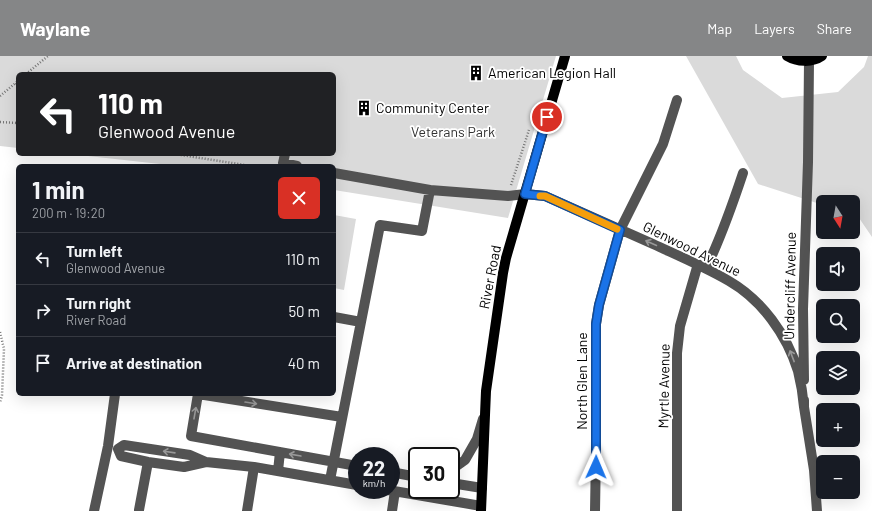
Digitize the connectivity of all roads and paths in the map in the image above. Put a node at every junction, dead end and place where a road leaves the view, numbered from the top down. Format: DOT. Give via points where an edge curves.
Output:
graph roads {
  1 [pos="48,56"];
  2 [pos="565,56"];
  3 [pos="787,56"];
  4 [pos="822,56"];
  5 [pos="809,61"];
  6 [pos="28,72"];
  7 [pos="16,83"];
  8 [pos="0,96"];
  9 [pos="677,100"];
  10 [pos="0,122"];
  11 [pos="16,123"];
  12 [pos="188,156"];
  13 [pos="285,156"];
  14 [pos="239,164"];
  15 [pos="288,164"];
  16 [pos="336,173"];
  17 [pos="743,173"];
  18 [pos="430,190"];
  19 [pos="525,194"];
  20 [pos="620,230"];
  21 [pos="702,266"];
  22 [pos="336,317"];
  23 [pos="361,322"];
  24 [pos="0,332"];
  25 [pos="115,396"];
  26 [pos="198,396"];
  27 [pos="211,396"];
  28 [pos="0,403"];
  29 [pos="804,407"];
  30 [pos="485,415"];
  31 [pos="342,417"];
  32 [pos="113,448"];
  33 [pos="280,452"];
  34 [pos="334,461"];
  35 [pos="148,462"];
  36 [pos="206,462"];
  37 [pos="348,464"];
  38 [pos="460,464"];
  39 [pos="254,467"];
  40 [pos="278,471"];
  41 [pos="330,480"];
  42 [pos="348,483"];
  43 [pos="460,484"];
  44 [pos="482,488"];
  45 [pos="400,493"];
  46 [pos="392,499"];
  47 [pos="481,508"];
  48 [pos="139,510"];
  49 [pos="94,511"];
  50 [pos="247,511"];
  51 [pos="392,511"];
  52 [pos="595,511"];
  53 [pos="677,511"];
  54 [pos="817,511"];
  1 -- 6 [label="path"];
  2 -- 19 [label="main road, River Road"];
  3 -- 5 [label="main road"];
  4 -- 5 [label="main road"];
  5 -- 29 [label="street, Undercliff Avenue" via="803,309"];
  7 -- 8 [label="path"];
  9 -- 20 [label="street, North Glen Lane" via="663,144"];
  10 -- 11 [label="path"];
  12 -- 14 [label="path"];
  13 -- 15 [label="street" via="283,163"];
  16 -- 18 [label="street, Glenwood Avenue"];
  17 -- 21 [label="street, Myrtle Avenue" via="719,240"];
  18 -- 19 [label="street, Glenwood Avenue" via="508,196"];
  18 -- 23 [label="street" via="422,231 380,225"];
  19 -- 20 [label="street, Glenwood Avenue" via="545,196"];
  19 -- 30 [label="main road, River Road" via="503,273 486,391"];
  21 -- 20 [label="street, Glenwood Avenue, one-way"];
  20 -- 52 [label="street, North Glen Lane" via="596,324"];
  29 -- 21 [label="street, Glenwood Avenue, one-way" via="798,371 790,350 766,313 748,295"];
  21 -- 53 [label="street, Myrtle Avenue" via="680,326 677,353"];
  22 -- 23 [label="street"];
  23 -- 31 [label="street"];
  24 -- 28 [label="path" via="4,349"];
  25 -- 32 [label="street"];
  33 -- 26 [label="street, one-way" via="191,436"];
  27 -- 31 [label="street, one-way"];
  29 -- 54 [label="street, Undercliff Avenue" via="814,470"];
  30 -- 38 [label="street" via="477,439 466,460"];
  30 -- 44 [label="main road, River Road"];
  31 -- 34 [label="street"];
  32 -- 35 [label="street" via="121,456"];
  36 -- 32 [label="street, one-way" via="190,455 124,445"];
  32 -- 49 [label="street"];
  34 -- 33 [label="street, one-way"];
  33 -- 40 [label="street"];
  34 -- 37 [label="street"];
  34 -- 41 [label="street"];
  35 -- 36 [label="street" via="184,467"];
  35 -- 48 [label="street"];
  36 -- 39 [label="street"];
  39 -- 40 [label="street"];
  39 -- 50 [label="street"];
  40 -- 41 [label="street"];
  41 -- 42 [label="street"];
  43 -- 44 [label="street"];
  44 -- 47 [label="main road, River Road"];
  45 -- 47 [label="street"];
  46 -- 51 [label="street"];
}
